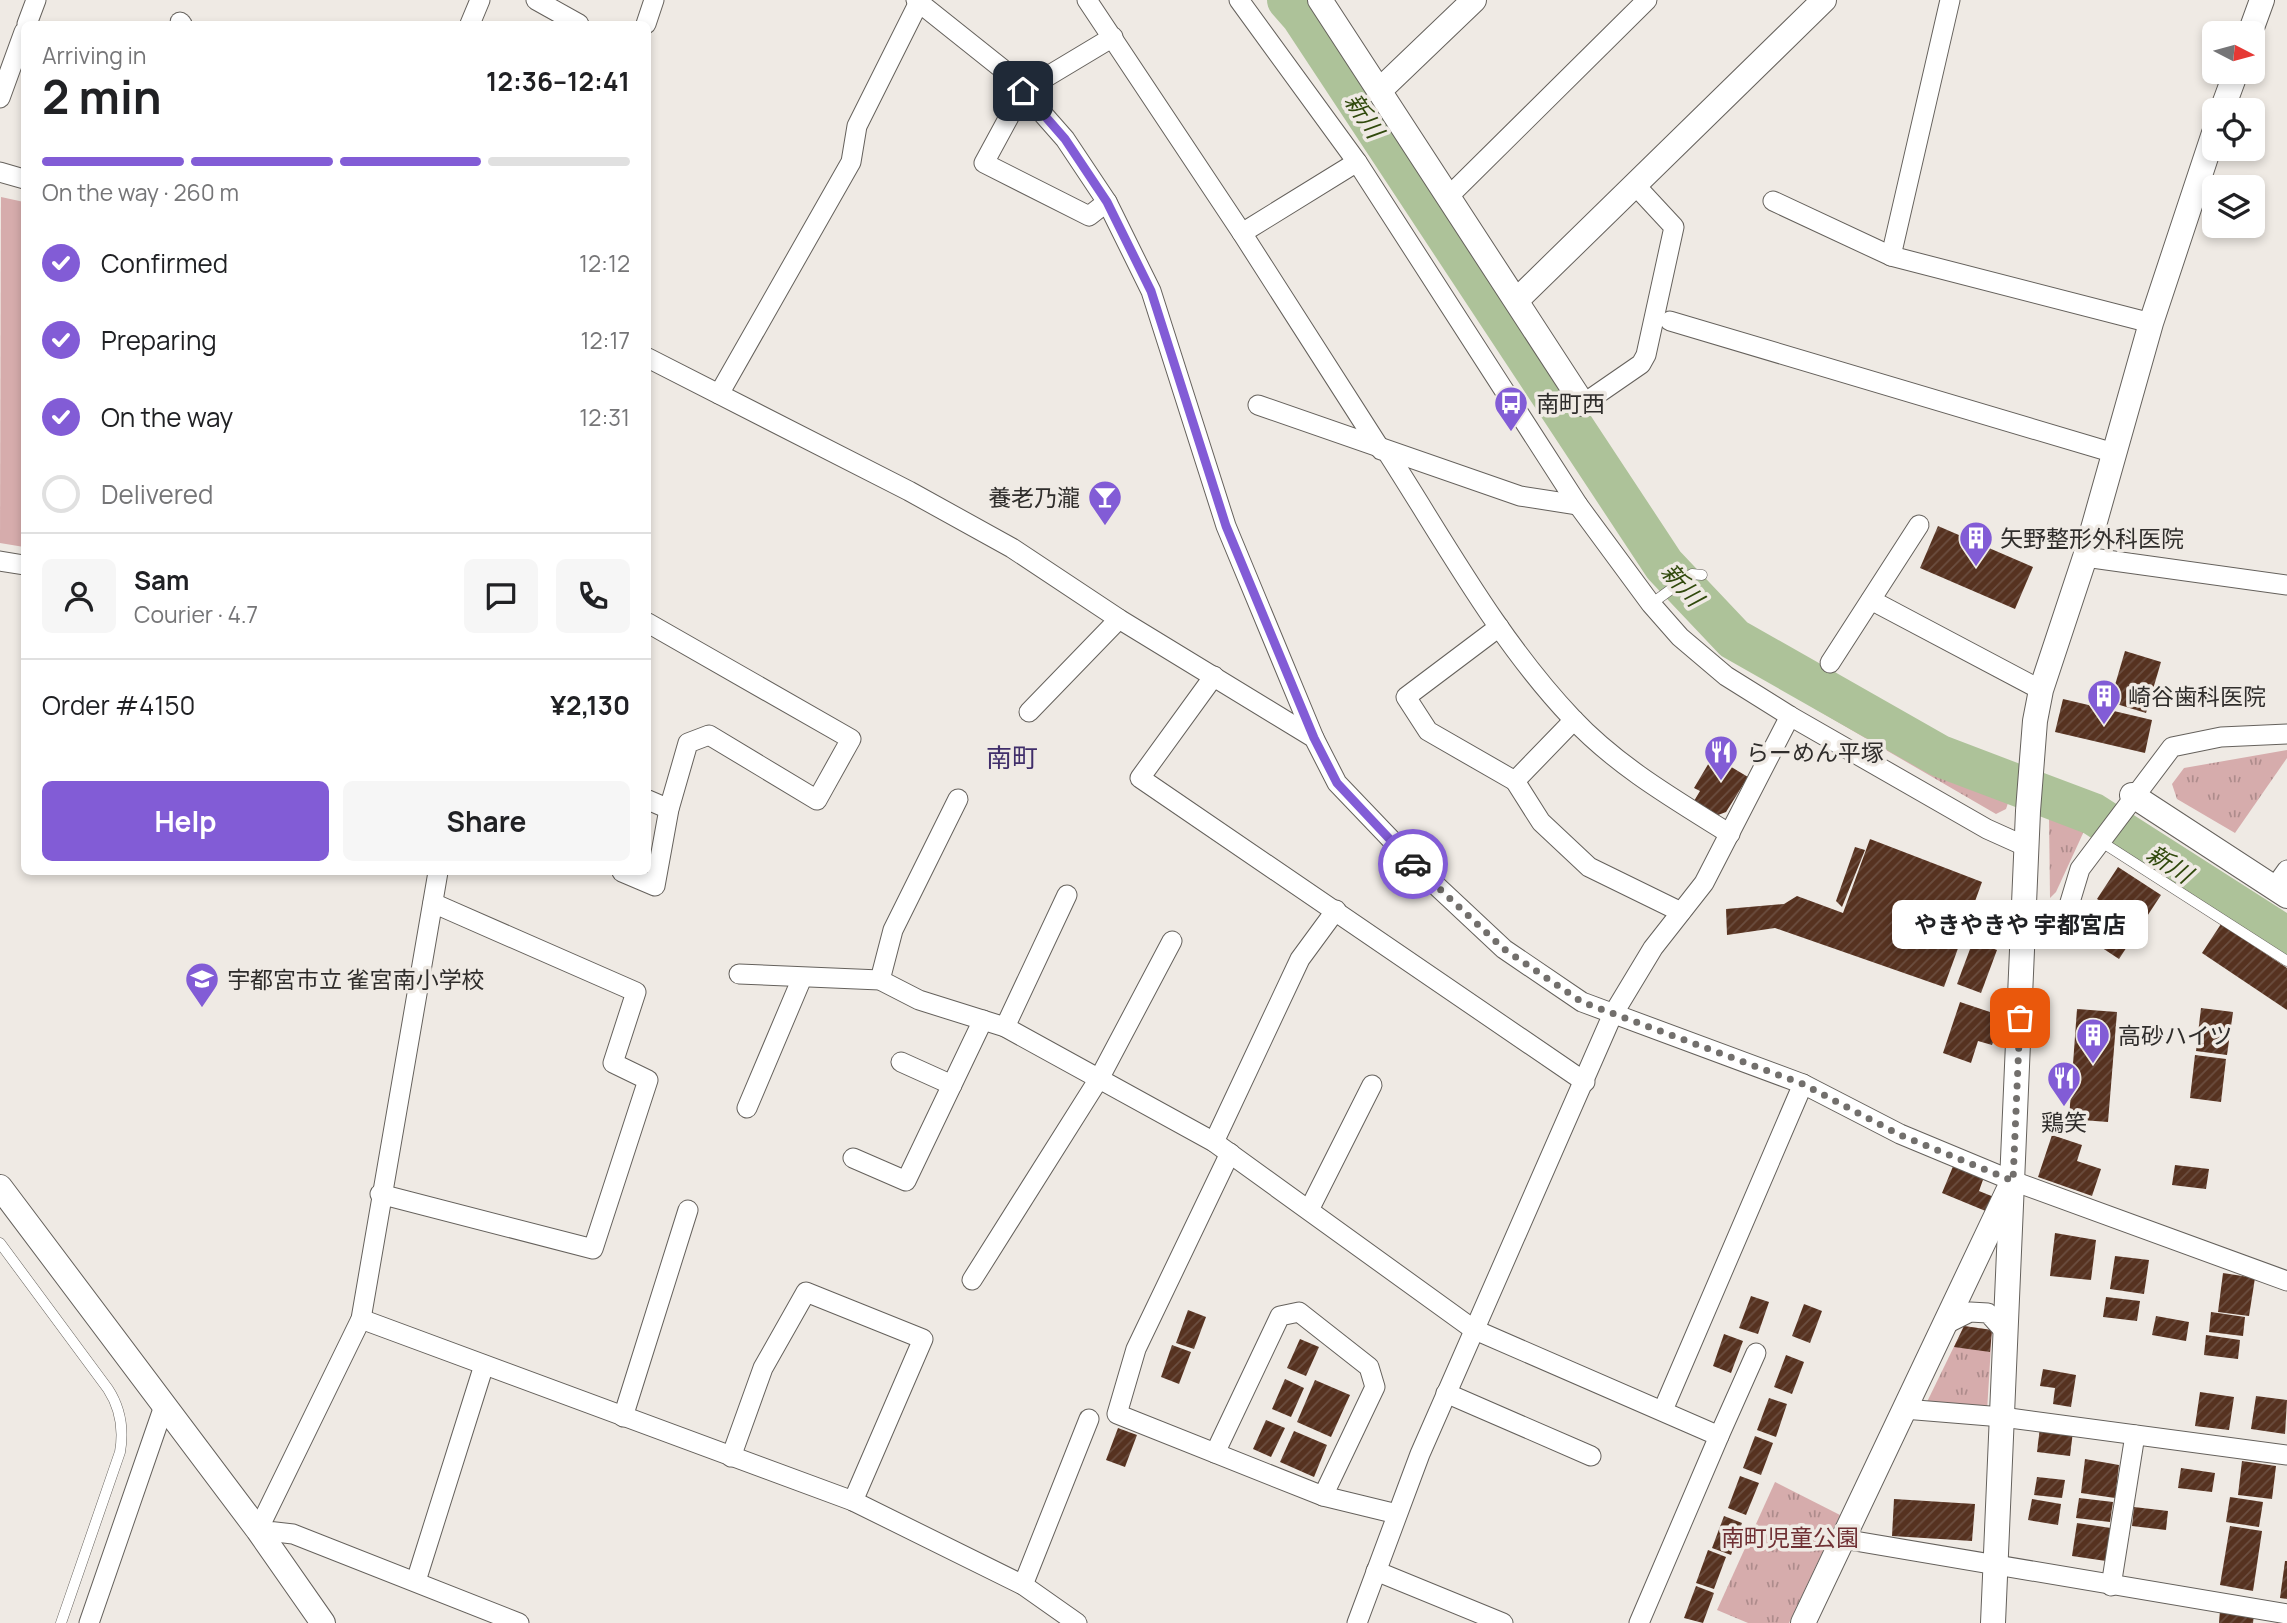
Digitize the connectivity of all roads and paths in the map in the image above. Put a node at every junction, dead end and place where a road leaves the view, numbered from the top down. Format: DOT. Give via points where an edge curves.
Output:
graph roads {
  1 [pos="36,0"];
  2 [pos="480,0"];
  3 [pos="536,0"];
  4 [pos="654,0"];
  5 [pos="1087,0"];
  6 [pos="1239,0"];
  7 [pos="1320,0"];
  8 [pos="1474,0"];
  9 [pos="1647,0"];
  10 [pos="1824,0"];
  11 [pos="1950,0"];
  12 [pos="2262,0"];
  13 [pos="917,1"];
  14 [pos="28,21"];
  15 [pos="471,21"];
  16 [pos="574,21"];
  17 [pos="647,21"];
  18 [pos="2254,21"];
  19 [pos="1113,37"];
  20 [pos="21,40"];
  21 [pos="1023,91"];
  22 [pos="1378,92"];
  23 [pos="0,97"];
  24 [pos="2205,161"];
  25 [pos="1357,162"];
  26 [pos="0,172"];
  27 [pos="21,177"];
  28 [pos="1635,185"];
  29 [pos="1447,198"];
  30 [pos="1773,201"];
  31 [pos="1107,202"];
  32 [pos="1242,233"];
  33 [pos="1891,256"];
  34 [pos="1517,300"];
  35 [pos="1670,321"];
  36 [pos="2151,323"];
  37 [pos="651,360"];
  38 [pos="719,394"];
  39 [pos="1583,404"];
  40 [pos="1258,405"];
  41 [pos="1384,451"];
  42 [pos="2114,453"];
  43 [pos="1578,505"];
  44 [pos="1919,525"];
  45 [pos="2085,558"];
  46 [pos="0,561"];
  47 [pos="21,564"];
  48 [pos="1697,574"];
  49 [pos="2287,585"];
  50 [pos="1871,600"];
  51 [pos="1651,604"];
  52 [pos="1119,619"];
  53 [pos="651,625"];
  54 [pos="1499,627"];
  55 [pos="1830,663"];
  56 [pos="1214,676"];
  57 [pos="2041,690"];
  58 [pos="1029,712"];
  59 [pos="1790,716"];
  60 [pos="1573,720"];
  61 [pos="2287,734"];
  62 [pos="1314,738"];
  63 [pos="1515,781"];
  64 [pos="2132,795"];
  65 [pos="958,799"];
  66 [pos="651,801"];
  67 [pos="669,808"];
  68 [pos="1730,834"];
  69 [pos="2102,837"];
  70 [pos="2027,847"];
  71 [pos="438,875"];
  72 [pos="629,875"];
  73 [pos="2283,885"];
  74 [pos="1067,895"];
  75 [pos="433,903"];
  76 [pos="1336,910"];
  77 [pos="1681,912"];
  78 [pos="2024,937"];
  79 [pos="1172,941"];
  80 [pos="2287,961"];
  81 [pos="739,974"];
  82 [pos="802,978"];
  83 [pos="880,980"];
  84 [pos="1612,1016"];
  85 [pos="983,1020"];
  86 [pos="1005,1027"];
  87 [pos="901,1062"];
  88 [pos="1100,1077"];
  89 [pos="1585,1082"];
  90 [pos="1803,1084"];
  91 [pos="952,1085"];
  92 [pos="1372,1085"];
  93 [pos="747,1108"];
  94 [pos="1222,1147"];
  95 [pos="853,1158"];
  96 [pos="2013,1181"];
  97 [pos="0,1187"];
  98 [pos="380,1194"];
  99 [pos="688,1210"];
  100 [pos="1309,1210"];
  101 [pos="0,1243"];
  102 [pos="972,1280"];
  103 [pos="2287,1281"];
  104 [pos="361,1319"];
  105 [pos="1944,1325"];
  106 [pos="1473,1329"];
  107 [pos="2006,1333"];
  108 [pos="1756,1353"];
  109 [pos="484,1365"];
  110 [pos="1446,1393"];
  111 [pos="164,1406"];
  112 [pos="1904,1409"];
  113 [pos="1663,1410"];
  114 [pos="622,1417"];
  115 [pos="2002,1417"];
  116 [pos="1089,1419"];
  117 [pos="2135,1435"];
  118 [pos="1719,1436"];
  119 [pos="1215,1453"];
  120 [pos="2287,1455"];
  121 [pos="1591,1456"];
  122 [pos="731,1457"];
  123 [pos="1323,1496"];
  124 [pos="853,1501"];
  125 [pos="1397,1514"];
  126 [pos="258,1530"];
  127 [pos="1843,1539"];
  128 [pos="1996,1567"];
  129 [pos="1376,1571"];
  130 [pos="416,1581"];
  131 [pos="1023,1585"];
  132 [pos="2111,1586"];
  133 [pos="2287,1614"];
  134 [pos="2264,1617"];
  135 [pos="61,1623"];
  136 [pos="89,1623"];
  137 [pos="323,1623"];
  138 [pos="519,1623"];
  139 [pos="1077,1623"];
  140 [pos="1357,1623"];
  141 [pos="1503,1623"];
  142 [pos="1639,1623"];
  143 [pos="1803,1623"];
  144 [pos="1993,1623"];
  1 -- 14 [label="street"];
  2 -- 15 [label="street"];
  3 -- 16 [label="street"];
  4 -- 17 [label="street"];
  5 -- 19 [label="street"];
  6 -- 25 [label="street"];
  7 -- 22 [label="street"];
  8 -- 22 [label="street"];
  9 -- 29 [label="street"];
  10 -- 28 [label="street"];
  11 -- 33 [label="street"];
  12 -- 18 [label="street"];
  13 -- 21 [label="street" via="1005,71"];
  13 -- 38 [label="street" via="857,126 851,162"];
  19 -- 21 [label="street"];
  19 -- 32 [label="street"];
  20 -- 23 [label="street"];
  21 -- 31 [label="street" via="1065,139"];
  21 -- 31 [label="street" via="984,163 1089,216"];
  22 -- 29 [label="street"];
  24 -- 36 [label="street"];
  25 -- 32 [label="street"];
  25 -- 43 [label="street"];
  26 -- 27 [label="street"];
  28 -- 34 [label="street"];
  28 -- 39 [label="street" via="1674,227 1646,355 1641,365"];
  29 -- 34 [label="street"];
  30 -- 33 [label="street"];
  31 -- 62 [label="street" via="1151,291 1226,526"];
  32 -- 41 [label="street"];
  33 -- 36 [label="street"];
  34 -- 39 [label="street"];
  35 -- 42 [label="street"];
  36 -- 42 [label="street"];
  37 -- 38 [label="street"];
  38 -- 52 [label="street" via="989,536"];
  40 -- 41 [label="street"];
  41 -- 43 [label="street" via="1520,496"];
  41 -- 54 [label="street"];
  42 -- 45 [label="street"];
  43 -- 51 [label="street"];
  44 -- 50 [label="street"];
  45 -- 49 [label="street"];
  45 -- 57 [label="street"];
  46 -- 47 [label="street"];
  48 -- 51 [label="lane"];
  50 -- 55 [label="street"];
  50 -- 57 [label="street"];
  51 -- 59 [label="street" via="1680,637 1726,676"];
  52 -- 56 [label="street"];
  52 -- 58 [label="street"];
  53 -- 67 [label="street" via="851,739 817,800 709,735 688,743"];
  54 -- 60 [label="street"];
  54 -- 63 [label="street" via="1406,697 1428,732"];
  56 -- 62 [label="street"];
  56 -- 76 [label="street" via="1140,778"];
  57 -- 70 [label="street" via="2030,768"];
  59 -- 68 [label="street"];
  59 -- 70 [label="street" via="1987,829"];
  60 -- 63 [label="street"];
  60 -- 68 [label="street" via="1640,778"];
  61 -- 64 [label="street" via="2221,737 2172,747"];
  62 -- 84 [label="street" via="1337,783 1504,949 1582,1002"];
  63 -- 77 [label="street" via="1541,822 1589,867"];
  64 -- 69 [label="street"];
  64 -- 73 [label="street"];
  65 -- 83 [label="street" via="893,930"];
  66 -- 67 [label="street"];
  67 -- 72 [label="street" via="655,886"];
  68 -- 77 [label="street" via="1704,883"];
  69 -- 78 [label="street" via="2080,869 2055,934"];
  69 -- 80 [label="lane"];
  70 -- 78 [label="street"];
  71 -- 75 [label="street"];
  74 -- 86 [label="street"];
  75 -- 98 [label="street"];
  75 -- 98 [label="street" via="636,992 613,1063 648,1080 593,1249"];
  76 -- 89 [label="street"];
  76 -- 94 [label="street" via="1300,959"];
  77 -- 84 [label="street"];
  78 -- 96 [label="street"];
  79 -- 88 [label="street"];
  81 -- 82 [label="street"];
  82 -- 83 [label="street"];
  82 -- 93 [label="street"];
  83 -- 85 [label="street" via="919,1000"];
  84 -- 89 [label="street"];
  84 -- 90 [label="street"];
  85 -- 86 [label="street"];
  85 -- 91 [label="street"];
  86 -- 88 [label="street"];
  87 -- 91 [label="street"];
  88 -- 94 [label="street"];
  88 -- 102 [label="street"];
  89 -- 106 [label="street"];
  90 -- 96 [label="street" via="1900,1135"];
  90 -- 113 [label="street"];
  91 -- 95 [label="street" via="906,1181"];
  92 -- 100 [label="street"];
  94 -- 100 [label="street"];
  94 -- 119 [label="street" via="1136,1349 1117,1414"];
  96 -- 103 [label="street"];
  96 -- 105 [label="street"];
  96 -- 107 [label="street"];
  97 -- 111 [label="street"];
  98 -- 104 [label="street"];
  99 -- 114 [label="street"];
  100 -- 106 [label="street"];
  101 -- 135 [label="lane" via="108,1389 121,1418 120,1452"];
  104 -- 109 [label="street"];
  104 -- 126 [label="street"];
  105 -- 107 [label="street" via="1970,1312 1988,1313"];
  105 -- 112 [label="street"];
  106 -- 110 [label="street"];
  106 -- 113 [label="street"];
  107 -- 115 [label="street"];
  108 -- 118 [label="street"];
  109 -- 114 [label="street"];
  109 -- 130 [label="street"];
  110 -- 121 [label="street"];
  110 -- 125 [label="street"];
  111 -- 126 [label="street"];
  111 -- 136 [label="street"];
  112 -- 115 [label="street"];
  112 -- 127 [label="street"];
  113 -- 118 [label="street"];
  114 -- 122 [label="street"];
  115 -- 117 [label="street"];
  115 -- 128 [label="street"];
  116 -- 131 [label="street"];
  117 -- 120 [label="street"];
  117 -- 132 [label="street"];
  118 -- 142 [label="street"];
  119 -- 123 [label="street"];
  119 -- 123 [label="street" via="1280,1316 1298,1312 1369,1367 1375,1387"];
  122 -- 124 [label="street"];
  122 -- 124 [label="street" via="763,1368 806,1292 923,1339"];
  123 -- 125 [label="street"];
  124 -- 131 [label="street"];
  125 -- 129 [label="street"];
  126 -- 130 [label="street" via="293,1534"];
  126 -- 137 [label="street"];
  127 -- 128 [label="street"];
  127 -- 143 [label="street"];
  128 -- 132 [label="street"];
  128 -- 144 [label="street"];
  129 -- 140 [label="street"];
  129 -- 141 [label="street"];
  130 -- 138 [label="street"];
  131 -- 139 [label="street"];
  132 -- 134 [label="street"];
  133 -- 134 [label="street"];
}
